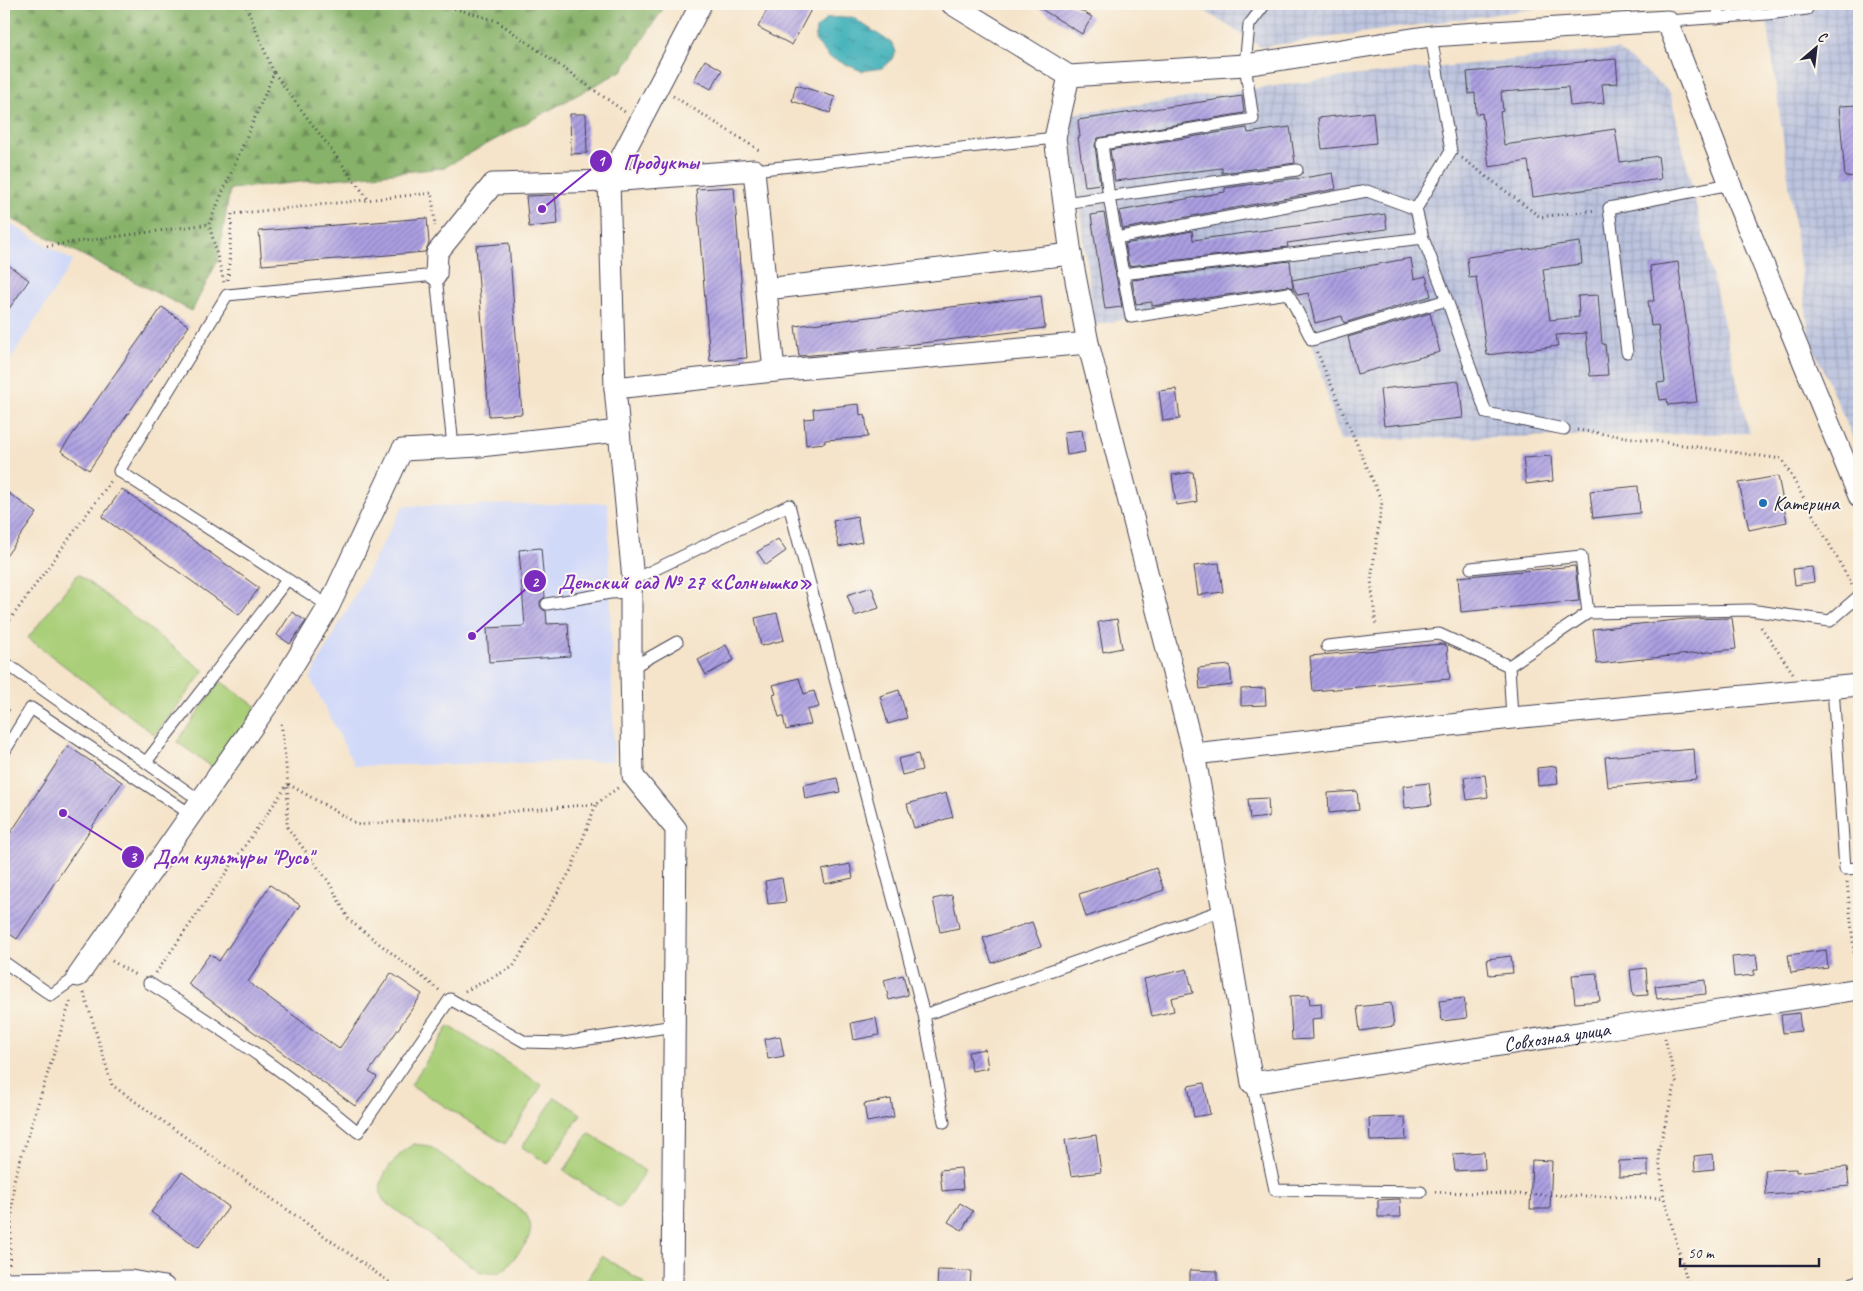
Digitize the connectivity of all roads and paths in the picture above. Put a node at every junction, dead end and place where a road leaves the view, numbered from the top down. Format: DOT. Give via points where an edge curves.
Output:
graph roads {
  1 [pos="246,4"];
  2 [pos="440,4"];
  3 [pos="701,4"];
  4 [pos="952,4"];
  5 [pos="1265,4"];
  6 [pos="1720,4"];
  7 [pos="1807,9"];
  8 [pos="1717,18"];
  9 [pos="1667,21"];
  10 [pos="1431,36"];
  11 [pos="1245,65"];
  12 [pos="274,73"];
  13 [pos="1069,76"];
  14 [pos="658,87"];
  15 [pos="640,122"];
  16 [pos="1055,138"];
  17 [pos="1451,150"];
  18 [pos="786,167"];
  19 [pos="754,170"];
  20 [pos="1297,170"];
  21 [pos="609,181"];
  22 [pos="1730,184"];
  23 [pos="1108,197"];
  24 [pos="368,199"];
  25 [pos="1064,203"];
  26 [pos="1609,208"];
  27 [pos="1416,209"];
  28 [pos="209,224"];
  29 [pos="1116,238"];
  30 [pos="1422,238"];
  31 [pos="47,246"];
  32 [pos="437,253"];
  33 [pos="1071,254"];
  34 [pos="1122,274"];
  35 [pos="436,275"];
  36 [pos="766,289"];
  37 [pos="227,295"];
  38 [pos="1447,300"];
  39 [pos="1312,340"];
  40 [pos="1088,343"];
  41 [pos="1627,352"];
  42 [pos="774,372"];
  43 [pos="615,388"];
  44 [pos="1564,429"];
  45 [pos="619,431"];
  46 [pos="453,447"];
  47 [pos="119,471"];
  48 [pos="1859,496"];
  49 [pos="1471,568"];
  50 [pos="287,580"];
  51 [pos="632,586"];
  52 [pos="1859,596"];
  53 [pos="547,604"];
  54 [pos="329,606"];
  55 [pos="1750,610"];
  56 [pos="1588,613"];
  57 [pos="4,628"];
  58 [pos="1377,641"];
  59 [pos="677,642"];
  60 [pos="1327,646"];
  61 [pos="4,662"];
  62 [pos="1508,666"];
  63 [pos="631,668"];
  64 [pos="1859,685"];
  65 [pos="1833,688"];
  66 [pos="278,690"];
  67 [pos="1804,690"];
  68 [pos="1512,718"];
  69 [pos="4,752"];
  70 [pos="1194,754"];
  71 [pos="146,762"];
  72 [pos="634,776"];
  73 [pos="288,784"];
  74 [pos="596,804"];
  75 [pos="197,808"];
  76 [pos="1859,868"];
  77 [pos="1845,869"];
  78 [pos="1223,910"];
  79 [pos="4,962"];
  80 [pos="115,963"];
  81 [pos="78,976"];
  82 [pos="149,983"];
  83 [pos="1858,989"];
  84 [pos="450,999"];
  85 [pos="924,1015"];
  86 [pos="1660,1020"];
  87 [pos="674,1026"];
  88 [pos="1252,1083"];
  89 [pos="944,1122"];
  90 [pos="1421,1192"];
  91 [pos="1664,1198"];
  92 [pos="6,1284"];
  93 [pos="164,1287"];
  94 [pos="396,1287"];
  95 [pos="672,1287"];
  96 [pos="1688,1287"];
  1 -- 12 [label="path"];
  2 -- 15 [label="path" via="497,21"];
  3 -- 14 [label="street"];
  4 -- 13 [label="street"];
  5 -- 11 [label="lane" via="1249,25"];
  6 -- 8 [label="lane"];
  7 -- 8 [label="lane"];
  8 -- 9 [label="lane"];
  9 -- 10 [label="street"];
  9 -- 22 [label="street"];
  10 -- 11 [label="street"];
  10 -- 17 [label="lane"];
  11 -- 13 [label="street"];
  11 -- 23 [label="lane" via="1253,119 1102,144"];
  12 -- 24 [label="path"];
  12 -- 28 [label="path"];
  13 -- 16 [label="street"];
  14 -- 15 [label="street"];
  14 -- 18 [label="path"];
  15 -- 21 [label="street"];
  16 -- 18 [label="lane"];
  16 -- 25 [label="street"];
  17 -- 26 [label="path" via="1540,217"];
  17 -- 27 [label="lane"];
  18 -- 19 [label="lane"];
  19 -- 21 [label="street"];
  19 -- 36 [label="street"];
  20 -- 23 [label="lane"];
  21 -- 32 [label="street" via="493,184"];
  21 -- 43 [label="street"];
  22 -- 26 [label="lane"];
  22 -- 48 [label="street"];
  23 -- 25 [label="lane"];
  23 -- 29 [label="lane"];
  24 -- 32 [label="path" via="432,193"];
  24 -- 37 [label="path" via="232,214"];
  25 -- 33 [label="street"];
  26 -- 41 [label="lane"];
  27 -- 29 [label="lane" via="1366,192"];
  27 -- 30 [label="lane"];
  28 -- 31 [label="path"];
  28 -- 37 [label="path"];
  29 -- 34 [label="lane"];
  30 -- 34 [label="lane"];
  30 -- 38 [label="lane"];
  32 -- 35 [label="street"];
  33 -- 36 [label="street"];
  33 -- 40 [label="street"];
  34 -- 39 [label="lane" via="1131,317 1288,293"];
  35 -- 37 [label="lane"];
  35 -- 46 [label="lane"];
  36 -- 42 [label="street"];
  37 -- 47 [label="lane"];
  38 -- 39 [label="lane"];
  38 -- 44 [label="lane" via="1486,413"];
  39 -- 58 [label="path" via="1382,502 1371,580"];
  40 -- 42 [label="street"];
  40 -- 70 [label="street"];
  42 -- 43 [label="street"];
  43 -- 45 [label="street"];
  44 -- 52 [label="path" via="1782,459"];
  45 -- 46 [label="street"];
  45 -- 51 [label="street"];
  46 -- 54 [label="street" via="402,450"];
  47 -- 50 [label="lane"];
  47 -- 57 [label="path"];
  49 -- 56 [label="lane" via="1581,556"];
  50 -- 54 [label="lane"];
  50 -- 71 [label="lane"];
  51 -- 53 [label="lane"];
  51 -- 63 [label="street"];
  51 -- 85 [label="lane" via="789,505"];
  52 -- 55 [label="lane" via="1830,620"];
  54 -- 66 [label="street"];
  55 -- 56 [label="lane"];
  55 -- 67 [label="path"];
  56 -- 62 [label="lane"];
  58 -- 60 [label="lane"];
  58 -- 62 [label="lane" via="1439,634"];
  59 -- 63 [label="lane"];
  61 -- 71 [label="lane"];
  62 -- 68 [label="lane"];
  63 -- 72 [label="street"];
  64 -- 65 [label="street"];
  65 -- 67 [label="street"];
  65 -- 77 [label="lane"];
  66 -- 73 [label="path"];
  66 -- 75 [label="street"];
  67 -- 68 [label="street"];
  68 -- 70 [label="street"];
  69 -- 75 [label="lane" via="32,708"];
  70 -- 78 [label="street"];
  71 -- 75 [label="lane"];
  72 -- 74 [label="path"];
  72 -- 87 [label="street" via="676,829"];
  73 -- 74 [label="path" via="359,825"];
  73 -- 82 [label="path"];
  73 -- 84 [label="path" via="287,827 329,882 349,920"];
  74 -- 84 [label="path" via="571,870 513,967"];
  75 -- 81 [label="street"];
  76 -- 77 [label="lane"];
  77 -- 83 [label="path"];
  78 -- 85 [label="lane"];
  78 -- 88 [label="street"];
  79 -- 81 [label="lane" via="51,995"];
  80 -- 82 [label="path"];
  81 -- 92 [label="path" via="14,1180"];
  81 -- 94 [label="path" via="112,1085"];
  82 -- 84 [label="lane" via="208,1019 310,1092 358,1132"];
  83 -- 86 [label="street, Совхозная улица"];
  84 -- 87 [label="lane" via="525,1042 563,1043"];
  85 -- 89 [label="lane"];
  86 -- 88 [label="street, Совхозная улица"];
  86 -- 91 [label="path" via="1676,1082 1658,1152"];
  87 -- 95 [label="street"];
  88 -- 90 [label="lane" via="1275,1190"];
  90 -- 91 [label="path"];
  91 -- 96 [label="path"];
  92 -- 93 [label="street" via="131,1281"];
}
